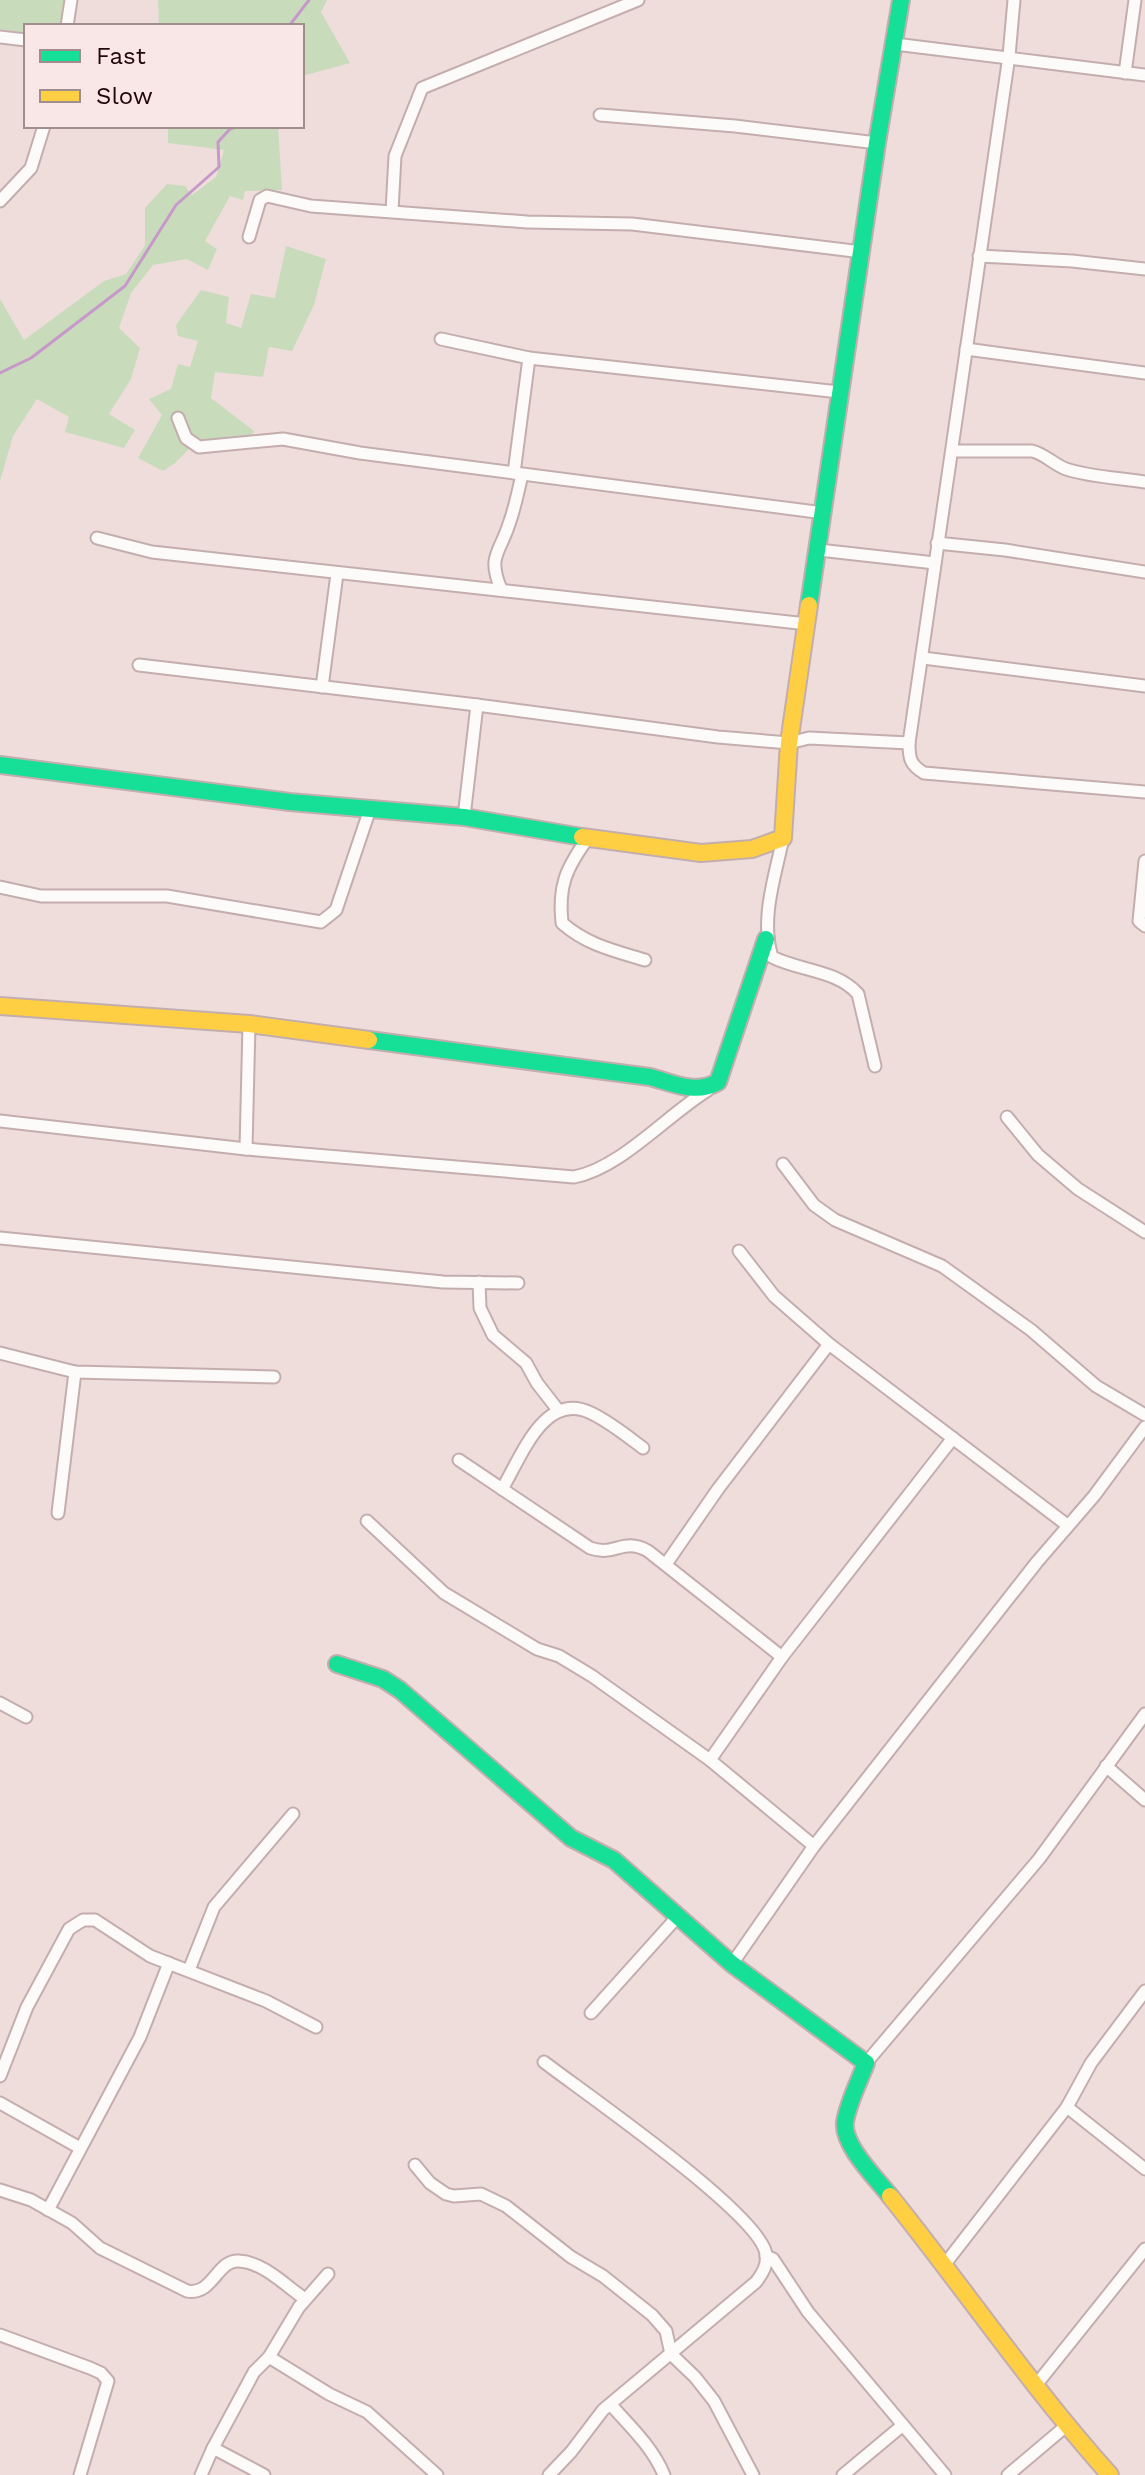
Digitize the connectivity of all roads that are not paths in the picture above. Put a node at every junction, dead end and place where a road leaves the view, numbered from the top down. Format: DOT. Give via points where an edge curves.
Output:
graph roads {
  1 [pos="71,0"];
  2 [pos="638,0"];
  3 [pos="901,0"];
  4 [pos="1014,0"];
  5 [pos="1135,0"];
  6 [pos="620,3"];
  7 [pos="67,24"];
  8 [pos="0,37"];
  9 [pos="24,40"];
  10 [pos="895,44"];
  11 [pos="1009,56"];
  12 [pos="1125,73"];
  13 [pos="1145,75"];
  14 [pos="600,115"];
  15 [pos="43,128"];
  16 [pos="877,143"];
  17 [pos="0,201"];
  18 [pos="392,211"];
  19 [pos="249,237"];
  20 [pos="862,252"];
  21 [pos="979,256"];
  22 [pos="1145,269"];
  23 [pos="441,339"];
  24 [pos="966,349"];
  25 [pos="529,358"];
  26 [pos="1145,373"];
  27 [pos="839,392"];
  28 [pos="178,418"];
  29 [pos="953,451"];
  30 [pos="518,474"];
  31 [pos="1145,482"];
  32 [pos="824,513"];
  33 [pos="97,538"];
  34 [pos="937,543"];
  35 [pos="819,550"];
  36 [pos="935,563"];
  37 [pos="1145,572"];
  38 [pos="337,574"];
  39 [pos="501,589"];
  40 [pos="807,624"];
  41 [pos="923,658"];
  42 [pos="139,665"];
  43 [pos="1145,686"];
  44 [pos="322,687"];
  45 [pos="477,705"];
  46 [pos="789,743"];
  47 [pos="909,743"];
  48 [pos="0,765"];
  49 [pos="1145,792"];
  50 [pos="370,809"];
  51 [pos="464,817"];
  52 [pos="588,838"];
  53 [pos="783,838"];
  54 [pos="1145,861"];
  55 [pos="0,887"];
  56 [pos="1145,926"];
  57 [pos="766,939"];
  58 [pos="645,960"];
  59 [pos="0,1006"];
  60 [pos="249,1024"];
  61 [pos="875,1066"];
  62 [pos="708,1090"];
  63 [pos="1007,1117"];
  64 [pos="0,1121"];
  65 [pos="246,1149"];
  66 [pos="783,1164"];
  67 [pos="1145,1232"];
  68 [pos="0,1238"];
  69 [pos="739,1251"];
  70 [pos="479,1282"];
  71 [pos="518,1283"];
  72 [pos="829,1344"];
  73 [pos="0,1353"];
  74 [pos="75,1372"];
  75 [pos="274,1377"];
  76 [pos="558,1410"];
  77 [pos="1145,1415"];
  78 [pos="1145,1427"];
  79 [pos="953,1438"];
  80 [pos="643,1448"];
  81 [pos="459,1460"];
  82 [pos="502,1489"];
  83 [pos="58,1513"];
  84 [pos="367,1521"];
  85 [pos="1067,1525"];
  86 [pos="666,1564"];
  87 [pos="782,1657"];
  88 [pos="337,1664"];
  89 [pos="0,1703"];
  90 [pos="1145,1714"];
  91 [pos="26,1717"];
  92 [pos="710,1760"];
  93 [pos="1106,1766"];
  94 [pos="1145,1800"];
  95 [pos="293,1814"];
  96 [pos="814,1846"];
  97 [pos="679,1915"];
  98 [pos="169,1963"];
  99 [pos="732,1964"];
  100 [pos="189,1970"];
  101 [pos="1144,1994"];
  102 [pos="591,2013"];
  103 [pos="316,2027"];
  104 [pos="544,2062"];
  105 [pos="866,2063"];
  106 [pos="0,2076"];
  107 [pos="0,2103"];
  108 [pos="1067,2107"];
  109 [pos="80,2148"];
  110 [pos="415,2165"];
  111 [pos="1145,2169"];
  112 [pos="0,2190"];
  113 [pos="48,2210"];
  114 [pos="1145,2249"];
  115 [pos="766,2256"];
  116 [pos="945,2264"];
  117 [pos="1140,2266"];
  118 [pos="328,2274"];
  119 [pos="305,2299"];
  120 [pos="0,2335"];
  121 [pos="671,2354"];
  122 [pos="269,2357"];
  123 [pos="1036,2385"];
  124 [pos="611,2405"];
  125 [pos="903,2425"];
  126 [pos="1066,2426"];
  127 [pos="213,2448"];
  128 [pos="80,2475"];
  129 [pos="201,2475"];
  130 [pos="264,2475"];
  131 [pos="437,2475"];
  132 [pos="549,2475"];
  133 [pos="664,2475"];
  134 [pos="753,2475"];
  135 [pos="843,2475"];
  136 [pos="945,2475"];
  137 [pos="1008,2475"];
  138 [pos="1110,2475"];
  1 -- 7 [label="street"];
  2 -- 6 [label="street"];
  3 -- 10 [label="street"];
  4 -- 11 [label="street"];
  5 -- 12 [label="street"];
  6 -- 18 [label="street" via="422,88 395,156"];
  8 -- 9 [label="street"];
  10 -- 11 [label="street"];
  10 -- 16 [label="street"];
  11 -- 12 [label="street"];
  11 -- 21 [label="street"];
  12 -- 13 [label="street"];
  14 -- 16 [label="street"];
  15 -- 17 [label="street" via="31,168"];
  16 -- 20 [label="street"];
  18 -- 19 [label="street" via="311,206 267,196 260,200"];
  18 -- 20 [label="street" via="632,224"];
  20 -- 27 [label="street"];
  21 -- 22 [label="street"];
  21 -- 24 [label="street"];
  23 -- 25 [label="street"];
  24 -- 26 [label="street"];
  24 -- 29 [label="street"];
  25 -- 27 [label="street"];
  25 -- 30 [label="street"];
  27 -- 32 [label="street"];
  28 -- 30 [label="street" via="186,438 199,447 283,439"];
  29 -- 31 [label="street" via="1032,451 1071,470"];
  29 -- 34 [label="street"];
  30 -- 32 [label="street"];
  30 -- 39 [label="street" via="509,525 495,554 494,572"];
  32 -- 35 [label="street"];
  33 -- 38 [label="street" via="152,552"];
  34 -- 36 [label="street"];
  34 -- 37 [label="street"];
  35 -- 36 [label="street"];
  35 -- 40 [label="street"];
  36 -- 41 [label="street"];
  38 -- 39 [label="street"];
  38 -- 44 [label="street"];
  39 -- 40 [label="street"];
  40 -- 46 [label="street"];
  41 -- 43 [label="street"];
  41 -- 47 [label="street"];
  42 -- 44 [label="street"];
  44 -- 45 [label="street"];
  45 -- 46 [label="street"];
  45 -- 51 [label="street"];
  46 -- 47 [label="street" via="809,738"];
  46 -- 53 [label="street"];
  47 -- 49 [label="street" via="913,767 924,773"];
  48 -- 50 [label="street"];
  50 -- 51 [label="street"];
  50 -- 55 [label="street" via="336,910 321,922 167,896 41,896"];
  51 -- 52 [label="street"];
  52 -- 53 [label="street" via="701,853 752,849"];
  52 -- 58 [label="street" via="562,882 562,923 599,947"];
  53 -- 57 [label="street"];
  54 -- 56 [label="street" via="1139,921"];
  57 -- 61 [label="street" via="772,957 842,980 858,994"];
  57 -- 62 [label="street" via="718,1082"];
  59 -- 60 [label="street"];
  60 -- 62 [label="street" via="650,1077"];
  60 -- 65 [label="street"];
  62 -- 65 [label="street" via="612,1160 574,1177"];
  63 -- 67 [label="street" via="1038,1155 1078,1189"];
  64 -- 65 [label="street"];
  66 -- 77 [label="street" via="814,1205 835,1220 942,1266 1031,1330 1096,1386"];
  68 -- 70 [label="street"];
  69 -- 72 [label="street" via="774,1296"];
  70 -- 71 [label="street"];
  70 -- 76 [label="street" via="480,1308 493,1335 526,1363"];
  72 -- 79 [label="street"];
  72 -- 86 [label="street"];
  73 -- 74 [label="street"];
  74 -- 75 [label="street"];
  74 -- 83 [label="street"];
  76 -- 80 [label="street" via="590,1412"];
  76 -- 82 [label="street" via="539,1425"];
  78 -- 85 [label="street"];
  79 -- 85 [label="street"];
  79 -- 87 [label="street"];
  81 -- 82 [label="street"];
  82 -- 86 [label="street" via="590,1548 602,1552 636,1545"];
  84 -- 92 [label="street" via="444,1593 537,1649 559,1656"];
  85 -- 96 [label="street"];
  86 -- 87 [label="street"];
  87 -- 92 [label="street"];
  88 -- 97 [label="street" via="400,1690 571,1838 614,1860"];
  89 -- 91 [label="street"];
  90 -- 93 [label="street"];
  92 -- 96 [label="street"];
  93 -- 94 [label="street"];
  93 -- 105 [label="street" via="1039,1859"];
  95 -- 100 [label="street" via="214,1907"];
  96 -- 99 [label="street"];
  97 -- 99 [label="street"];
  97 -- 102 [label="street"];
  98 -- 100 [label="street"];
  98 -- 106 [label="street" via="95,1920 75,1924 27,2007"];
  98 -- 109 [label="street" via="140,2037"];
  99 -- 105 [label="street"];
  100 -- 103 [label="street"];
  101 -- 108 [label="street" via="1091,2063"];
  104 -- 115 [label="street" via="707,2185 751,2228"];
  105 -- 116 [label="street" via="848,2109 846,2136"];
  107 -- 109 [label="street"];
  108 -- 111 [label="street"];
  108 -- 116 [label="street"];
  109 -- 113 [label="street"];
  110 -- 121 [label="street" via="446,2194 481,2194 506,2206 603,2276 666,2331"];
  112 -- 113 [label="street"];
  113 -- 119 [label="street" via="100,2248 187,2291 205,2289 230,2262 239,2260 255,2264"];
  114 -- 117 [label="street"];
  115 -- 121 [label="street" via="756,2282"];
  115 -- 125 [label="street"];
  116 -- 123 [label="street"];
  117 -- 123 [label="street"];
  118 -- 119 [label="street"];
  119 -- 122 [label="street"];
  120 -- 128 [label="street" via="90,2368 108,2381"];
  121 -- 124 [label="street"];
  121 -- 134 [label="street" via="714,2401"];
  122 -- 127 [label="street" via="254,2372"];
  122 -- 131 [label="street" via="367,2412"];
  123 -- 126 [label="street"];
  124 -- 132 [label="street"];
  124 -- 133 [label="street"];
  125 -- 135 [label="street"];
  125 -- 136 [label="street"];
  126 -- 137 [label="street"];
  126 -- 138 [label="street"];
  127 -- 129 [label="street"];
  127 -- 130 [label="street"];
}
